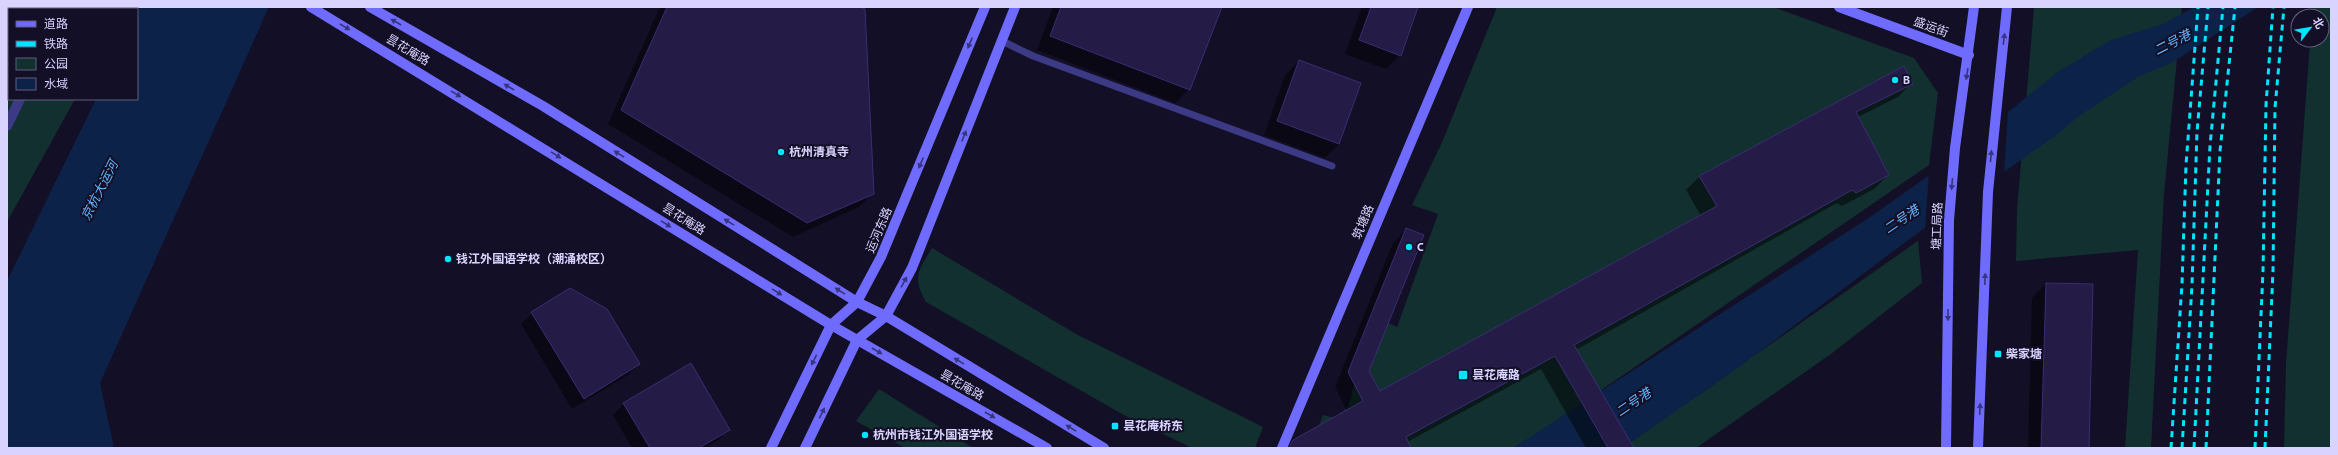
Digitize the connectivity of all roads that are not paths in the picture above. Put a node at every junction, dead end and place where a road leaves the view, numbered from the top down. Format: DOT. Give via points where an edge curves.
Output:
graph roads {
  1 [pos="311,7"];
  2 [pos="370,7"];
  3 [pos="985,7"];
  4 [pos="1015,7"];
  5 [pos="1468,7"];
  6 [pos="1839,7"];
  7 [pos="1974,7"];
  8 [pos="2007,7"];
  9 [pos="1002,41"];
  10 [pos="1970,55"];
  11 [pos="20,100"];
  12 [pos="7,126"];
  13 [pos="1332,166"];
  14 [pos="857,302"];
  15 [pos="886,316"];
  16 [pos="831,325"];
  17 [pos="858,340"];
  18 [pos="771,448"];
  19 [pos="805,448"];
  20 [pos="1047,448"];
  21 [pos="1104,448"];
  22 [pos="1282,448"];
  23 [pos="1946,448"];
  24 [pos="1978,448"];
  1 -- 16 [label="main road, 昙花庵路, one-way"];
  14 -- 2 [label="main road, 昙花庵路, one-way" via="543,106"];
  3 -- 14 [label="main road, 运河东路, one-way" via="882,257"];
  4 -- 9 [label="main road"];
  5 -- 22 [label="main road, 筑塘路"];
  6 -- 10 [label="main road, 盛运街"];
  7 -- 10 [label="main road, 塘工局路"];
  24 -- 8 [label="main road, one-way" via="1988,192"];
  9 -- 13 [label="lane" via="1033,56"];
  15 -- 9 [label="main road, one-way" via="912,268"];
  10 -- 23 [label="main road, 塘工局路, one-way" via="1955,148 1949,220"];
  11 -- 12 [label="street"];
  14 -- 15 [label="main road, 昙花庵路"];
  14 -- 16 [label="main road, 运河东路"];
  15 -- 17 [label="main road"];
  21 -- 15 [label="main road, 昙花庵路, one-way"];
  16 -- 17 [label="main road, 昙花庵路"];
  16 -- 18 [label="main road, 运河东路, one-way"];
  19 -- 17 [label="main road, one-way"];
  17 -- 20 [label="main road, 昙花庵路, one-way"];
}
